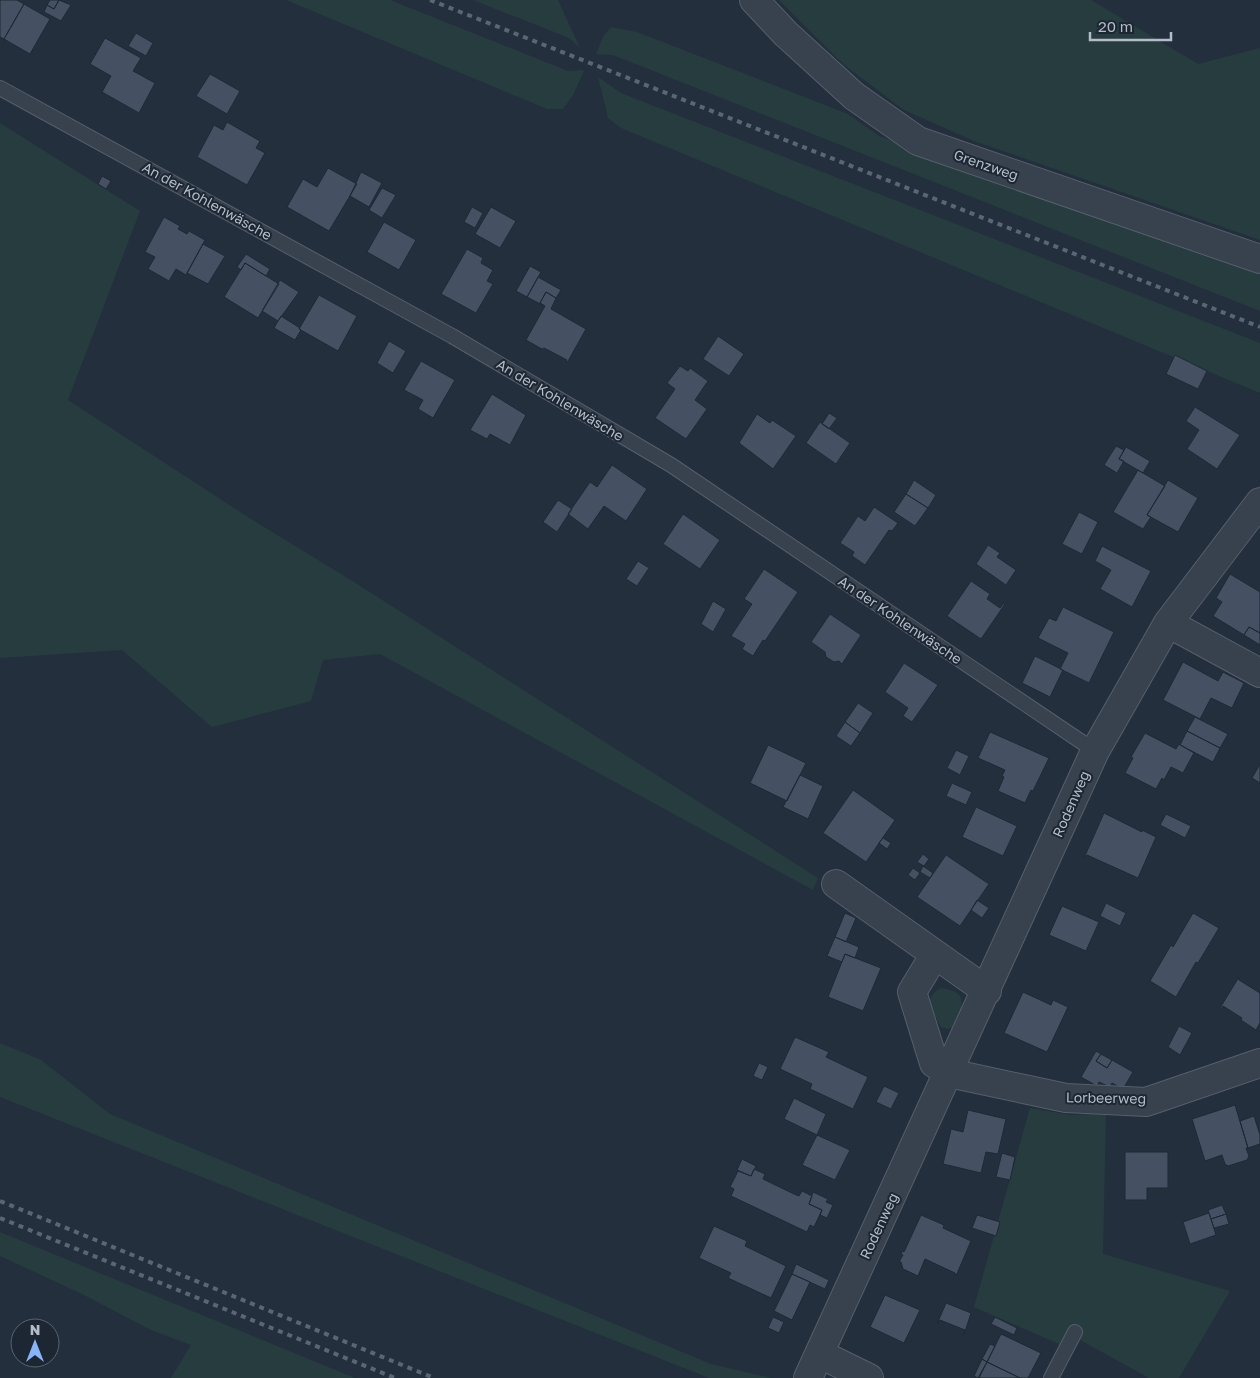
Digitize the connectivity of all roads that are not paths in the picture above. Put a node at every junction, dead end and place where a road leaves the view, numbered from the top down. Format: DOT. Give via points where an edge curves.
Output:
graph roads {
  1 [pos="754,0"];
  2 [pos="0,88"];
  3 [pos="1260,259"];
  4 [pos="1260,502"];
  5 [pos="1168,623"];
  6 [pos="1260,674"];
  7 [pos="1095,751"];
  8 [pos="836,884"];
  9 [pos="935,954"];
  10 [pos="986,991"];
  11 [pos="1260,1062"];
  12 [pos="949,1074"];
  13 [pos="1075,1332"];
  14 [pos="820,1354"];
  15 [pos="808,1378"];
  16 [pos="869,1378"];
  17 [pos="1051,1378"];
  1 -- 3 [label="street, Grenzweg" via="854,96 918,141"];
  2 -- 7 [label="lane, An der Kohlenwäsche" via="452,336 671,465"];
  4 -- 5 [label="street, Rodenweg"];
  5 -- 6 [label="street"];
  5 -- 7 [label="street, Rodenweg"];
  7 -- 10 [label="street, Rodenweg"];
  8 -- 9 [label="street"];
  9 -- 10 [label="street"];
  9 -- 12 [label="street" via="912,992 934,1063"];
  10 -- 12 [label="street, Rodenweg"];
  11 -- 12 [label="street, Lorbeerweg" via="1146,1102 1066,1098"];
  12 -- 14 [label="street, Rodenweg"];
  13 -- 17 [label="lane"];
  14 -- 15 [label="street, Rodenweg"];
  14 -- 16 [label="street"];
}
